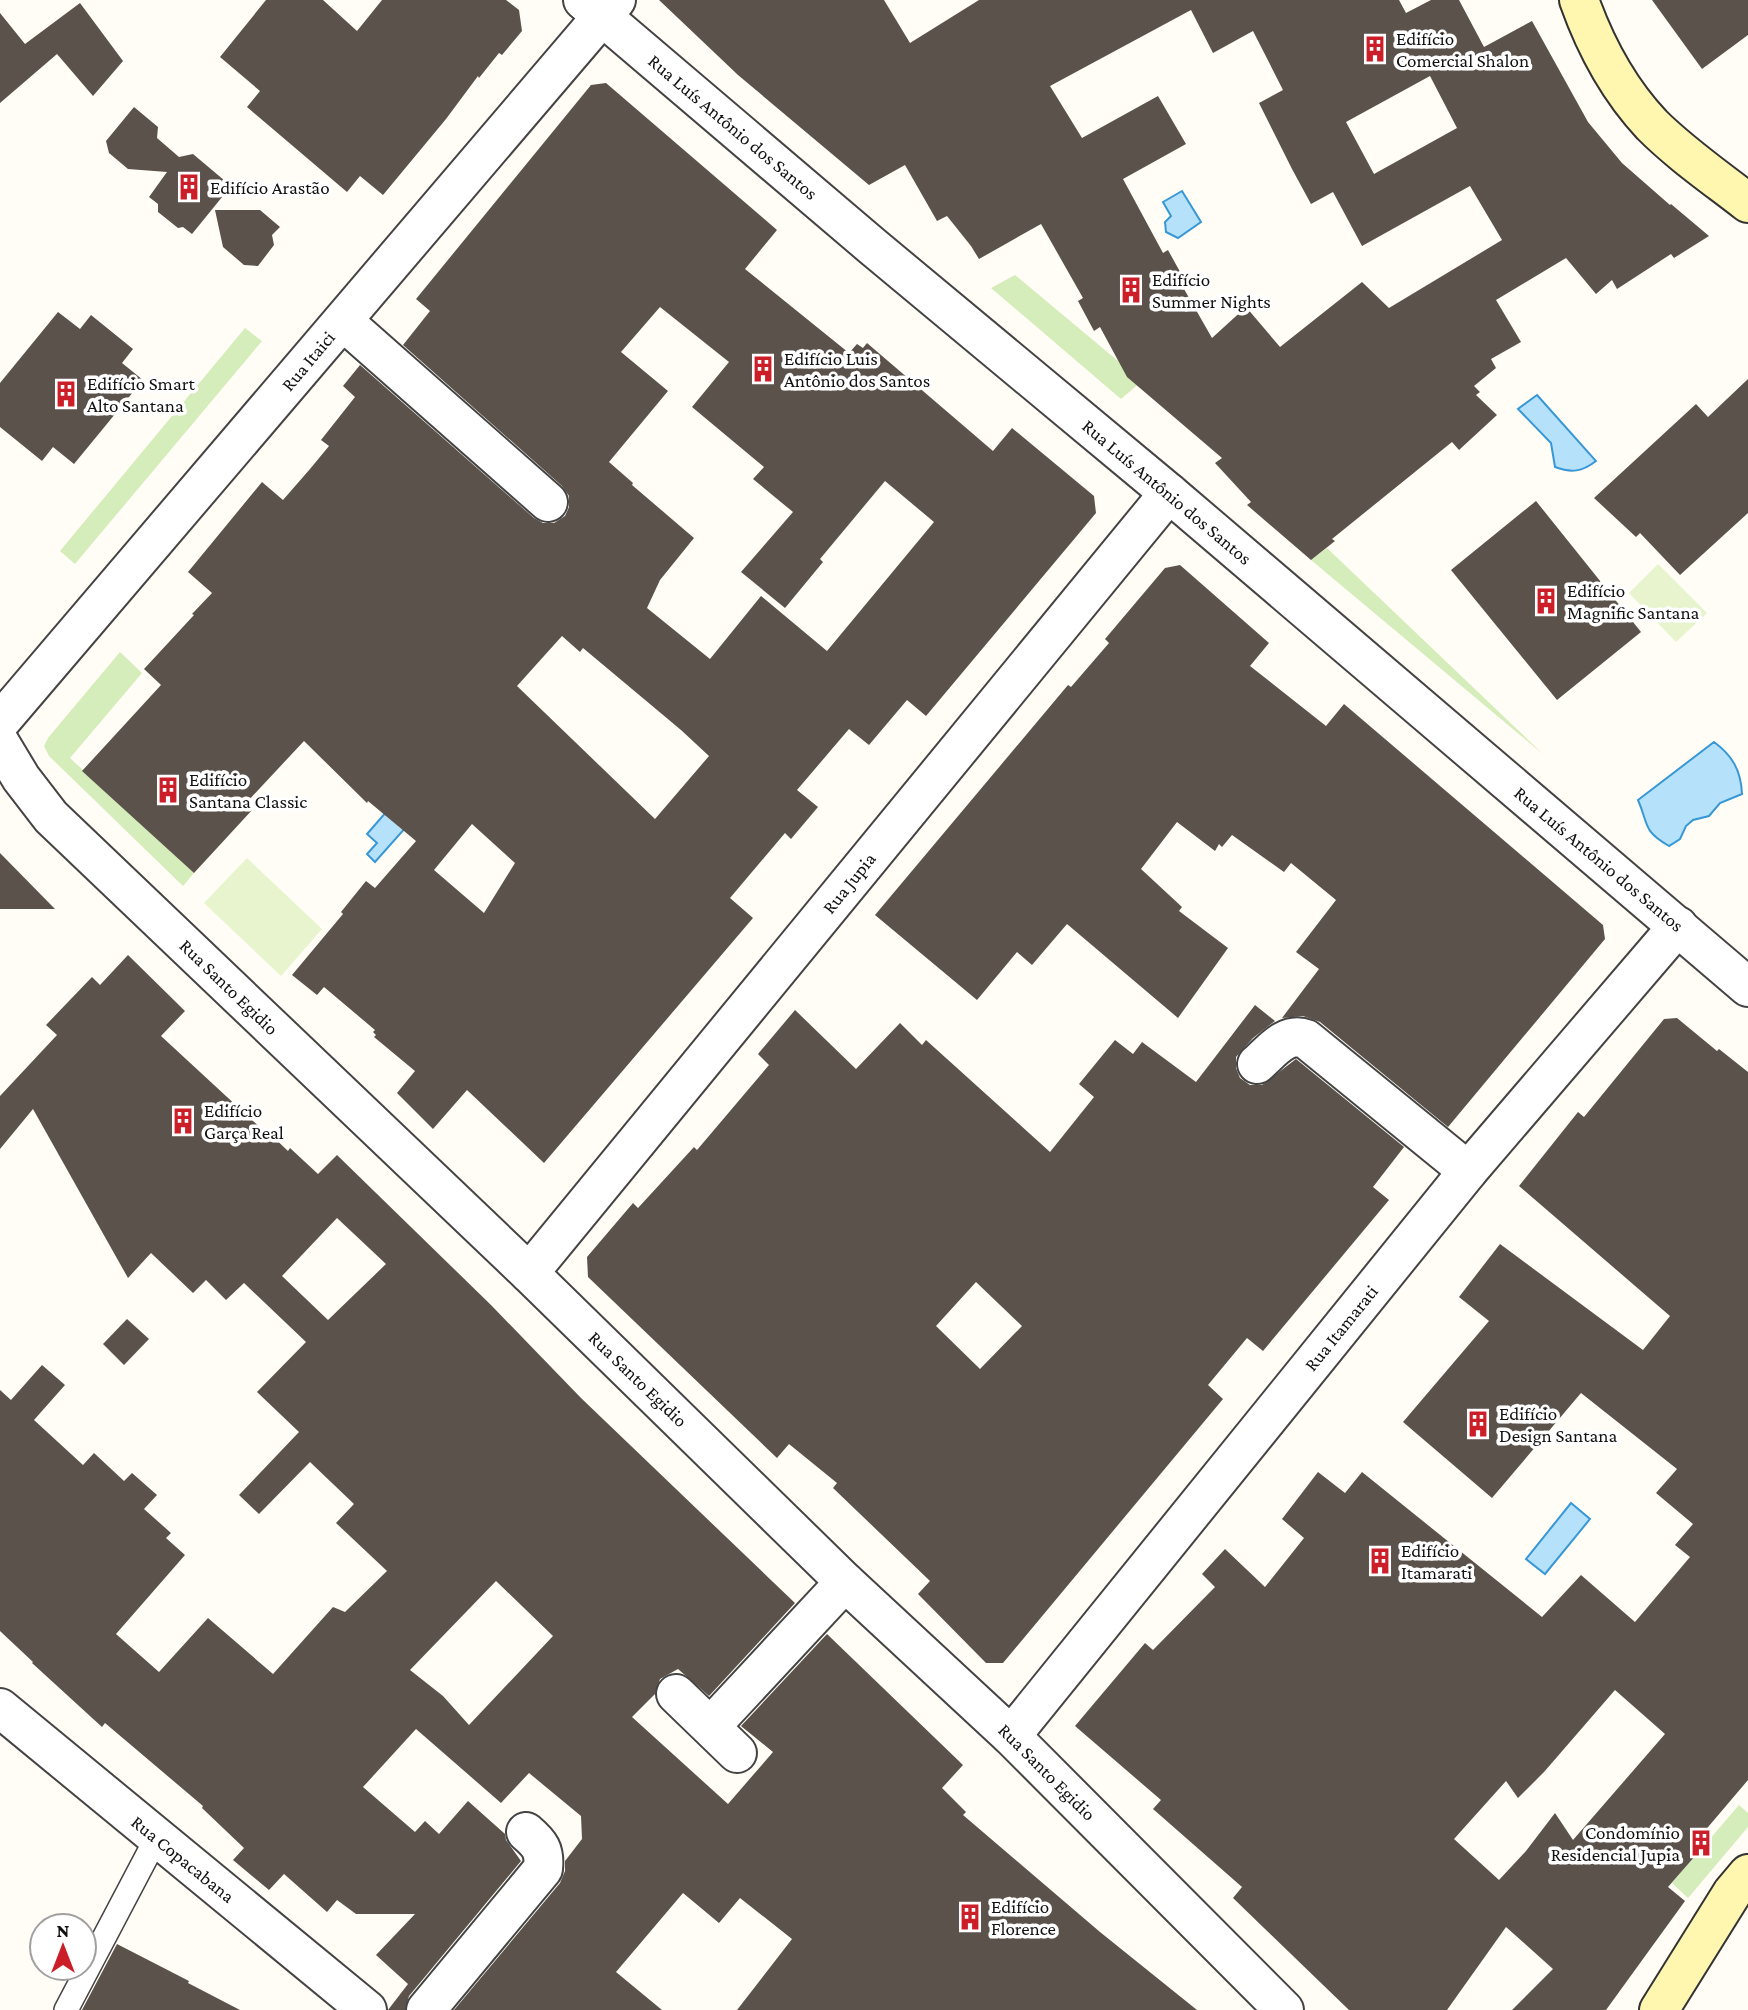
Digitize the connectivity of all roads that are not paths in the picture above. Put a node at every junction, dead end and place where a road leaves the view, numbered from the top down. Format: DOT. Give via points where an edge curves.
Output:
graph roads {
  1 [pos="1579,0"];
  2 [pos="600,5"];
  3 [pos="1748,203"];
  4 [pos="342,321"];
  5 [pos="1169,493"];
  6 [pos="548,502"];
  7 [pos="0,722"];
  8 [pos="0,743"];
  9 [pos="1678,926"];
  10 [pos="1748,987"];
  11 [pos="1257,1065"];
  12 [pos="1468,1171"];
  13 [pos="529,1273"];
  14 [pos="845,1582"];
  15 [pos="676,1694"];
  16 [pos="0,1708"];
  17 [pos="710,1726"];
  18 [pos="1011,1736"];
  19 [pos="737,1753"];
  20 [pos="526,1832"];
  21 [pos="156,1837"];
  22 [pos="1748,1874"];
  23 [pos="66,2010"];
  24 [pos="367,2010"];
  25 [pos="426,2010"];
  26 [pos="1284,2010"];
  27 [pos="1659,2010"];
  1 -- 3 [label="main road" via="1605,58 1642,113"];
  2 -- 4 [label="street, Rua Itaici"];
  2 -- 5 [label="street, Rua Luís Antônio dos Santos" via="872,246"];
  4 -- 6 [label="street"];
  4 -- 7 [label="street, Rua Itaici"];
  5 -- 9 [label="street, Rua Luís Antônio dos Santos"];
  5 -- 13 [label="street, Rua Jupia"];
  8 -- 13 [label="street, Rua Santo Egidio" via="51,817"];
  9 -- 10 [label="street, Rua Luís Antônio dos Santos"];
  9 -- 12 [label="street, Rua Itamarati"];
  11 -- 12 [label="street" via="1284,1040 1306,1039"];
  12 -- 18 [label="street, Rua Itamarati"];
  13 -- 14 [label="street, Rua Santo Egidio"];
  14 -- 17 [label="street"];
  14 -- 18 [label="street, Rua Santo Egidio"];
  15 -- 17 [label="street"];
  16 -- 21 [label="street, Rua Copacabana"];
  17 -- 19 [label="street"];
  18 -- 26 [label="street, Rua Santo Egidio"];
  20 -- 25 [label="street" via="540,1843 543,1869"];
  21 -- 23 [label="lane"];
  21 -- 24 [label="street, Rua Copacabana"];
  22 -- 27 [label="main road"];
}
